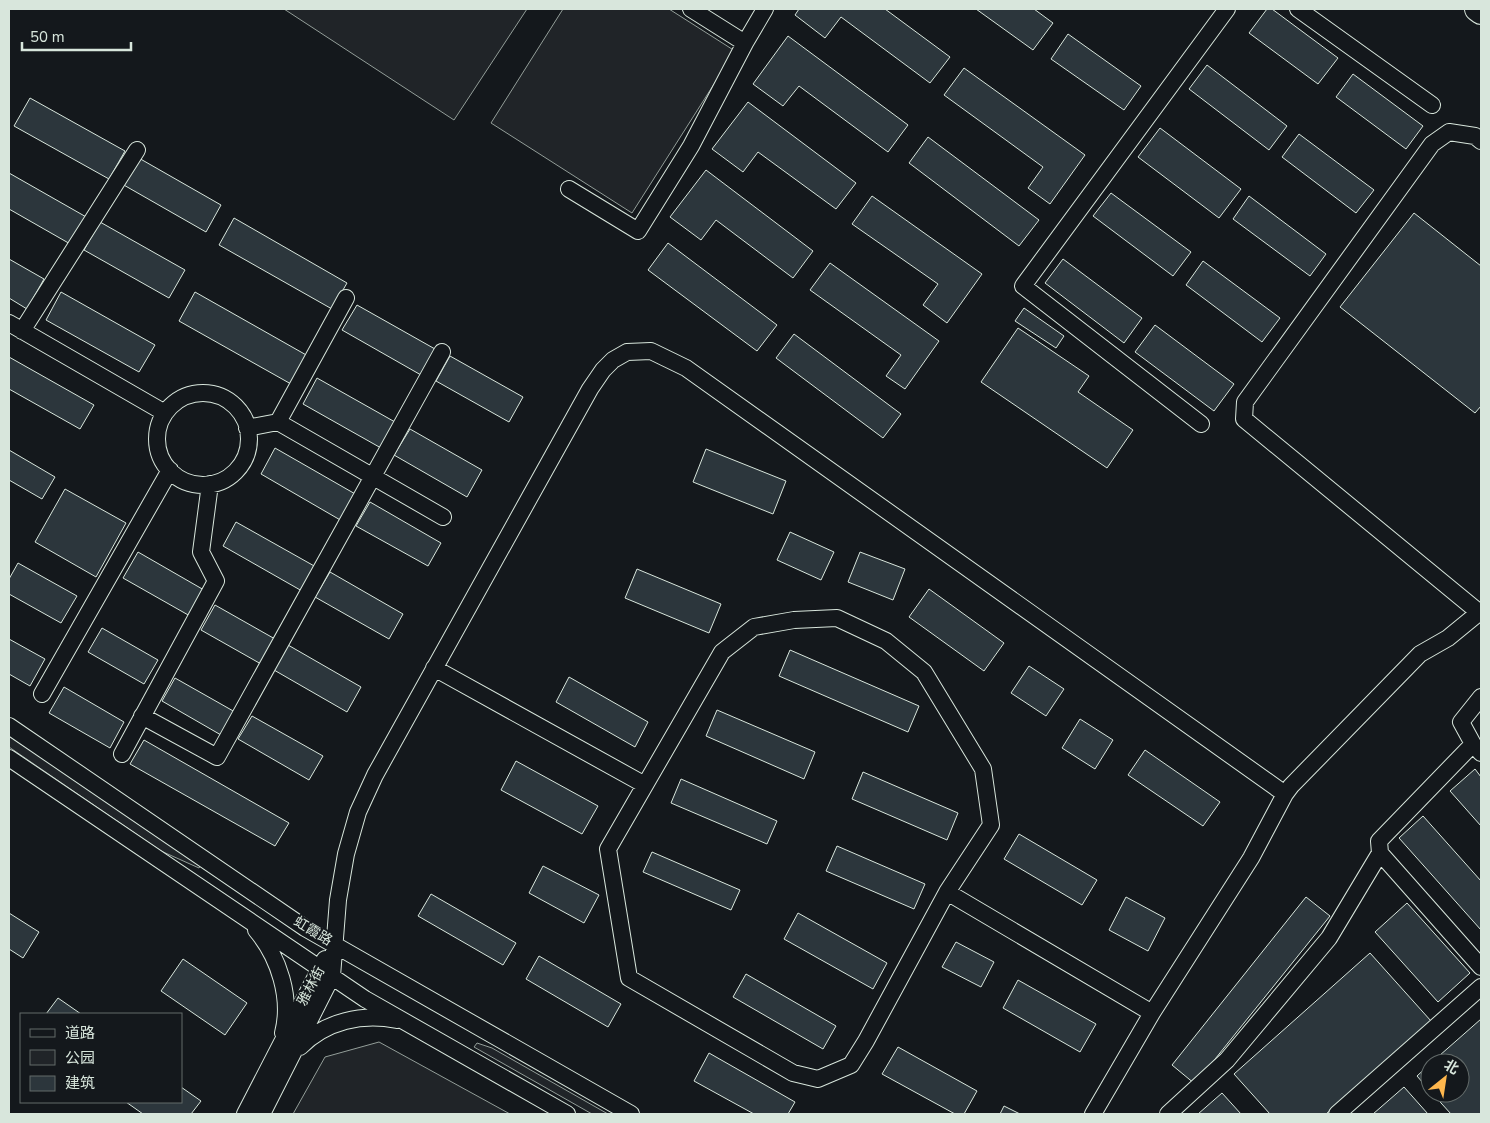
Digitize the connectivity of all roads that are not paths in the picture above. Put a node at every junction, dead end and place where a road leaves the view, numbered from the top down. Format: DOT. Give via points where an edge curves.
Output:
graph roads {
  1 [pos="691,9"];
  2 [pos="765,9"];
  3 [pos="1227,9"];
  4 [pos="1298,9"];
  5 [pos="1477,9"];
  6 [pos="1481,12"];
  7 [pos="745,43"];
  8 [pos="1432,105"];
  9 [pos="1481,141"];
  10 [pos="136,150"];
  11 [pos="569,189"];
  12 [pos="346,298"];
  13 [pos="16,327"];
  14 [pos="442,352"];
  15 [pos="165,412"];
  16 [pos="278,422"];
  17 [pos="1201,424"];
  18 [pos="247,428"];
  19 [pos="170,470"];
  20 [pos="373,476"];
  21 [pos="210,484"];
  22 [pos="443,517"];
  23 [pos="1481,612"];
  24 [pos="434,668"];
  25 [pos="42,694"];
  26 [pos="1481,697"];
  27 [pos="142,716"];
  28 [pos="9,726"];
  29 [pos="1477,749"];
  30 [pos="122,754"];
  31 [pos="9,758"];
  32 [pos="645,786"];
  33 [pos="1285,794"];
  34 [pos="1380,853"];
  35 [pos="947,892"];
  36 [pos="247,918"];
  37 [pos="335,945"];
  38 [pos="1481,967"];
  39 [pos="326,972"];
  40 [pos="1481,987"];
  41 [pos="1152,1013"];
  42 [pos="406,1022"];
  43 [pos="285,1052"];
  44 [pos="245,1114"];
  45 [pos="262,1114"];
  46 [pos="567,1114"];
  47 [pos="631,1114"];
  48 [pos="1093,1114"];
  49 [pos="1168,1114"];
  50 [pos="1337,1114"];
  1 -- 7 [label="street"];
  2 -- 7 [label="street"];
  3 -- 17 [label="street" via="1023,286"];
  4 -- 8 [label="street"];
  5 -- 6 [label="highway"];
  7 -- 11 [label="street" via="691,146 638,231"];
  9 -- 23 [label="street" via="1475,136 1449,132 1432,144 1245,402 1244,419"];
  10 -- 13 [label="street"];
  12 -- 16 [label="street"];
  13 -- 15 [label="street"];
  14 -- 20 [label="street"];
  15 -- 18 [label="street" via="176,401 207,393 222,397 235,406"];
  15 -- 19 [label="street" via="157,439 159,453"];
  16 -- 18 [label="street"];
  16 -- 20 [label="street"];
  18 -- 21 [label="street" via="247,451 241,465 230,476"];
  19 -- 21 [label="street" via="187,482"];
  19 -- 25 [label="street"];
  20 -- 22 [label="street"];
  20 -- 27 [label="street" via="217,757"];
  21 -- 27 [label="street" via="201,552 216,581"];
  23 -- 33 [label="street" via="1448,638 1420,654"];
  24 -- 32 [label="street"];
  24 -- 33 [label="street" via="603,370 627,352 651,351 686,368"];
  24 -- 37 [label="street" via="374,774 358,812 338,900"];
  26 -- 29 [label="street" via="1461,722"];
  27 -- 30 [label="street"];
  28 -- 37 [label="street, 虹霞路"];
  29 -- 34 [label="street" via="1379,841"];
  31 -- 36 [label="street, 虹霞路"];
  32 -- 35 [label="street" via="722,652 754,627 794,620 837,618 886,641 924,672 983,769 991,825"];
  32 -- 35 [label="street" via="608,849 629,978 794,1073 818,1079 850,1065"];
  33 -- 41 [label="street" via="1250,858"];
  34 -- 38 [label="street"];
  34 -- 49 [label="street" via="1329,938 1227,1060"];
  35 -- 41 [label="street"];
  36 -- 39 [label="street, 虹霞路"];
  36 -- 43 [label="street" via="275,959 282,980"];
  37 -- 39 [label="street, 雅林街"];
  37 -- 47 [label="street, 虹霞路"];
  39 -- 42 [label="street, 虹霞路"];
  39 -- 43 [label="street, 雅林街"];
  40 -- 50 [label="street"];
  41 -- 48 [label="street"];
  42 -- 43 [label="street" via="364,1017 344,1021 324,1028"];
  42 -- 46 [label="street, 虹霞路"];
  43 -- 44 [label="street, 雅林街"];
  43 -- 45 [label="street, 雅林街"];
}
